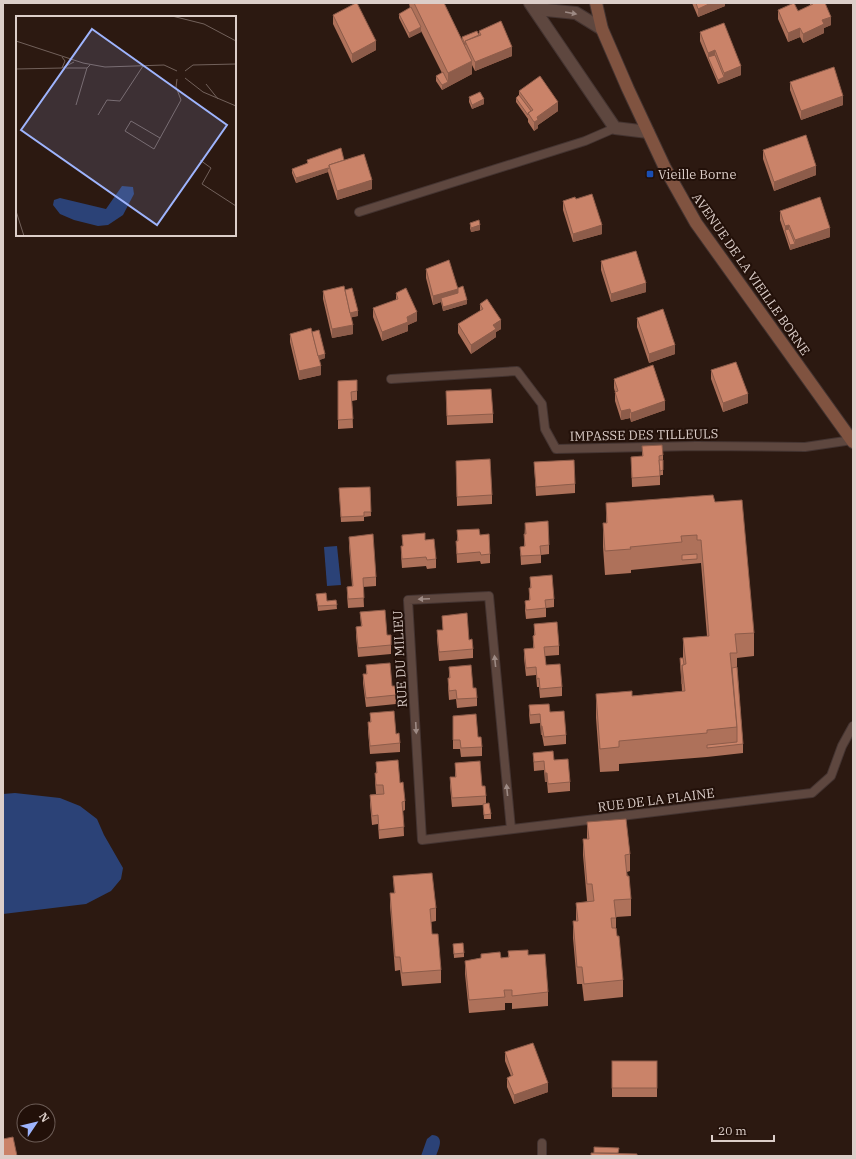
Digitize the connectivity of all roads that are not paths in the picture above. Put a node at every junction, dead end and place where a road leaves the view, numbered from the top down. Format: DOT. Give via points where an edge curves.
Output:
graph roads {
  1 [pos="530,3"];
  2 [pos="538,3"];
  3 [pos="596,3"];
  4 [pos="602,29"];
  5 [pos="615,128"];
  6 [pos="648,132"];
  7 [pos="359,212"];
  8 [pos="391,379"];
  9 [pos="852,441"];
  10 [pos="853,726"];
  11 [pos="511,829"];
  12 [pos="422,840"];
  13 [pos="542,1143"];
  14 [pos="542,1156"];
  1 -- 5 [label="street"];
  2 -- 4 [label="street, one-way" via="546,10 576,13"];
  3 -- 4 [label="main road, AVENUE DE LA VIEILLE BORNE"];
  4 -- 6 [label="main road, AVENUE DE LA VIEILLE BORNE"];
  5 -- 6 [label="street"];
  5 -- 7 [label="lane" via="585,141"];
  6 -- 9 [label="main road, AVENUE DE LA VIEILLE BORNE" via="664,168 696,223"];
  8 -- 9 [label="lane, IMPASSE DES TILLEULS" via="517,372 542,404 545,429 556,449 805,447"];
  10 -- 11 [label="lane, RUE DE LA PLAINE" via="842,746 831,776 812,793"];
  11 -- 12 [label="lane, RUE DE LA PLAINE"];
  11 -- 12 [label="lane, RUE DU MILIEU, one-way" via="489,596 408,600"];
  13 -- 14 [label="lane"];
}
